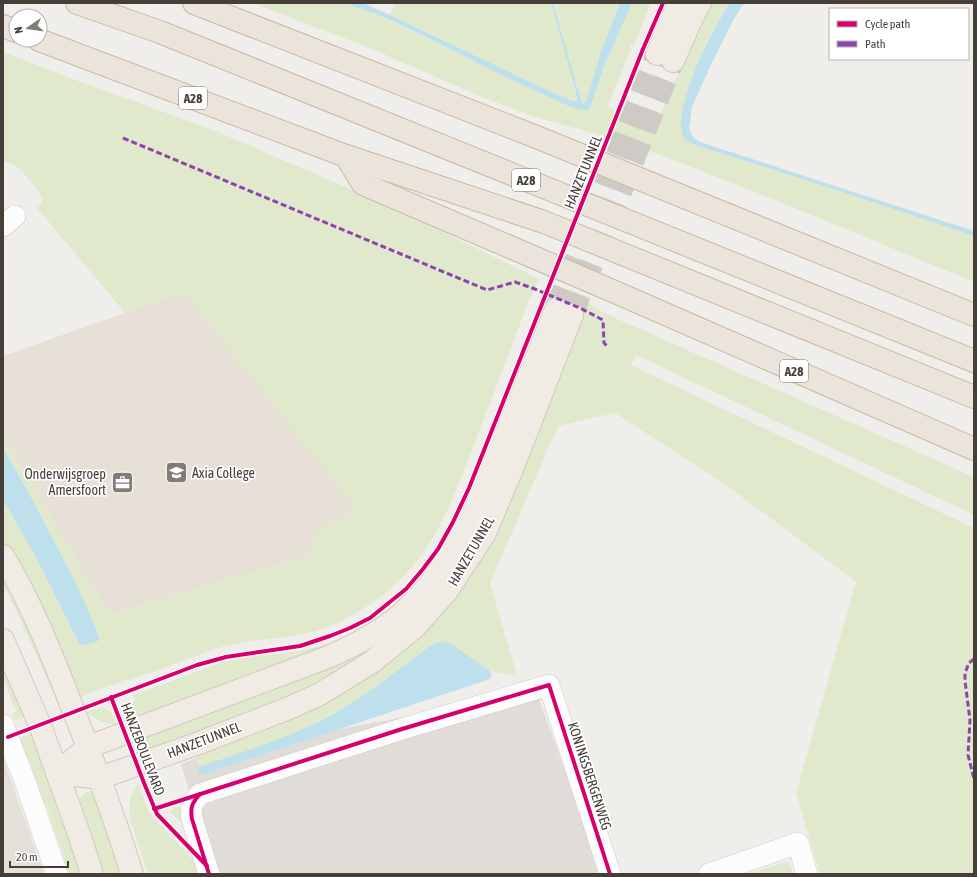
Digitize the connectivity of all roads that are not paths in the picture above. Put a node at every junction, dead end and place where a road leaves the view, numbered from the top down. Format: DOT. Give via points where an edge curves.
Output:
graph roads {
  1 [pos="76,3"];
  2 [pos="194,3"];
  3 [pos="679,3"];
  4 [pos="700,3"];
  5 [pos="48,43"];
  6 [pos="346,156"];
  7 [pos="974,314"];
  8 [pos="974,361"];
  9 [pos="974,397"];
  10 [pos="974,449"];
  11 [pos="3,556"];
  12 [pos="3,640"];
  13 [pos="3,725"];
  14 [pos="88,747"];
  15 [pos="10,760"];
  16 [pos="57,773"];
  17 [pos="100,778"];
  18 [pos="208,870"];
  19 [pos="57,874"];
  20 [pos="92,874"];
  21 [pos="132,874"];
  22 [pos="610,874"];
  23 [pos="708,874"];
  24 [pos="807,874"];
  1 -- 8 [label="highway, A28" via="168,35"];
  2 -- 7 [label="highway" via="541,139"];
  3 -- 4 [label="main road" via="672,18 665,57"];
  5 -- 6 [label="highway, A28"];
  6 -- 9 [label="highway, A28" via="544,222"];
  6 -- 10 [label="highway, A28" via="363,184"];
  11 -- 14 [label="main road" via="46,642"];
  12 -- 16 [label="main road" via="40,725"];
  13 -- 15 [label="street"];
  14 -- 16 [label="main road, HANZETUNNEL"];
  14 -- 17 [label="main road"];
  14 -- 17 [label="main road, HANZETUNNEL" via="328,657 361,642 404,611 436,576 466,528 564,312 514,464 485,533 447,591 416,627 372,662 320,694 199,743"];
  15 -- 19 [label="street"];
  16 -- 17 [label="main road, HANZETUNNEL"];
  16 -- 20 [label="main road"];
  17 -- 21 [label="main road"];
  18 -- 22 [label="street, KONINGSBERGENWEG" via="191,811 194,800 200,794 402,728 549,685"];
  23 -- 24 [label="street" via="798,843"];
}
